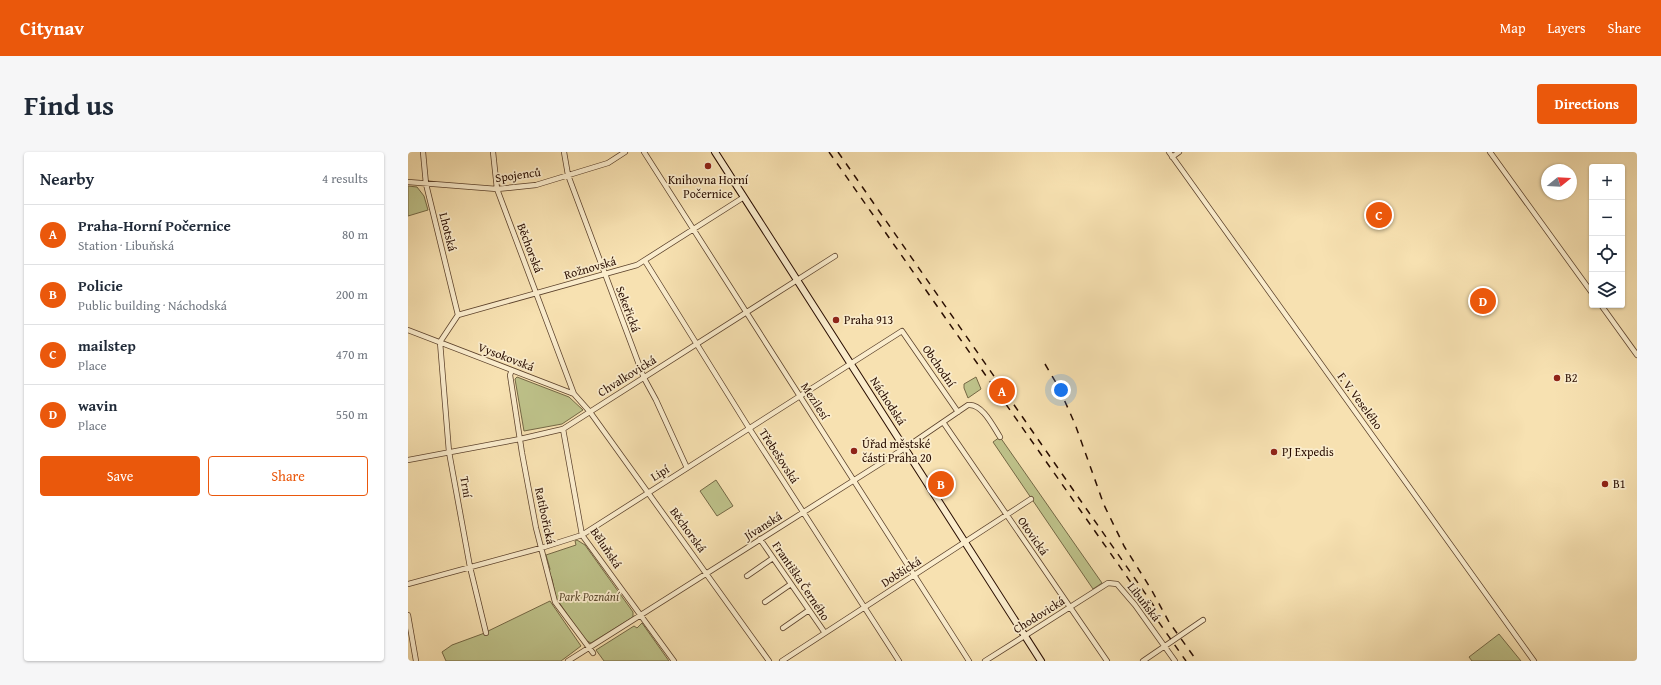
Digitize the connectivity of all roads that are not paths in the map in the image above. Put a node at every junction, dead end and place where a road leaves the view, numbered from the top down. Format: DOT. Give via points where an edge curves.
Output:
graph roads {
  1 [pos="423,152"];
  2 [pos="493,152"];
  3 [pos="564,152"];
  4 [pos="625,152"];
  5 [pos="644,152"];
  6 [pos="715,152"];
  7 [pos="1169,152"];
  8 [pos="1178,152"];
  9 [pos="1490,152"];
  10 [pos="1172,157"];
  11 [pos="568,175"];
  12 [pos="408,182"];
  13 [pos="426,184"];
  14 [pos="497,189"];
  15 [pos="744,197"];
  16 [pos="693,230"];
  17 [pos="835,256"];
  18 [pos="645,261"];
  19 [pos="604,274"];
  20 [pos="798,280"];
  21 [pos="1589,289"];
  22 [pos="536,294"];
  23 [pos="1603,308"];
  24 [pos="747,313"];
  25 [pos="458,315"];
  26 [pos="408,330"];
  27 [pos="902,331"];
  28 [pos="440,342"];
  29 [pos="697,344"];
  30 [pos="1637,355"];
  31 [pos="851,364"];
  32 [pos="512,370"];
  33 [pos="644,378"];
  34 [pos="574,394"];
  35 [pos="800,396"];
  36 [pos="590,412"];
  37 [pos="958,412"];
  38 [pos="943,422"];
  39 [pos="563,428"];
  40 [pos="750,428"];
  41 [pos="1000,437"];
  42 [pos="520,439"];
  43 [pos="905,448"];
  44 [pos="449,452"];
  45 [pos="408,460"];
  46 [pos="688,468"];
  47 [pos="855,480"];
  48 [pos="648,493"];
  49 [pos="1031,499"];
  50 [pos="803,512"];
  51 [pos="1006,515"];
  52 [pos="582,535"];
  53 [pos="760,539"];
  54 [pos="965,542"];
  55 [pos="541,548"];
  56 [pos="773,558"];
  57 [pos="470,567"];
  58 [pos="706,574"];
  59 [pos="913,575"];
  60 [pos="747,576"];
  61 [pos="408,584"];
  62 [pos="791,584"];
  63 [pos="1103,586"];
  64 [pos="765,602"];
  65 [pos="865,607"];
  66 [pos="1070,607"];
  67 [pos="808,610"];
  68 [pos="408,615"];
  69 [pos="640,615"];
  70 [pos="1203,620"];
  71 [pos="783,628"];
  72 [pos="486,633"];
  73 [pos="825,633"];
  74 [pos="1025,636"];
  75 [pos="1165,646"];
  76 [pos="588,648"];
  77 [pos="592,653"];
  78 [pos="414,656"];
  79 [pos="408,657"];
  80 [pos="416,661"];
  81 [pos="568,661"];
  82 [pos="674,661"];
  83 [pos="769,661"];
  84 [pos="782,661"];
  85 [pos="899,661"];
  86 [pos="969,661"];
  87 [pos="985,661"];
  88 [pos="1041,661"];
  89 [pos="1107,661"];
  90 [pos="1143,661"];
  91 [pos="1175,661"];
  92 [pos="1534,661"];
  1 -- 13 [label="street, Lhotská"];
  2 -- 14 [label="street, Běchorská"];
  3 -- 11 [label="street, Sekeřická"];
  4 -- 11 [label="street, Spojenců" via="608,163"];
  5 -- 16 [label="street, Mezilesí"];
  6 -- 15 [label="main road, Náchodská"];
  7 -- 10 [label="street, F. V. Veselého"];
  8 -- 10 [label="street"];
  9 -- 21 [label="street"];
  10 -- 92 [label="street, F. V. Veselého"];
  11 -- 14 [label="street, Spojenců" via="536,185"];
  11 -- 19 [label="street, Sekeřická"];
  12 -- 13 [label="street, Spojenců"];
  13 -- 14 [label="street, Spojenců"];
  13 -- 25 [label="street, Lhotská"];
  14 -- 22 [label="street, Běchorská"];
  15 -- 16 [label="street, Rožnovská"];
  15 -- 20 [label="main road, Náchodská"];
  16 -- 18 [label="street, Rožnovská"];
  16 -- 24 [label="street, Mezilesí"];
  17 -- 20 [label="street, Chvalkovická"];
  18 -- 19 [label="street, Rožnovská"];
  18 -- 29 [label="street, Třebešovská"];
  19 -- 22 [label="street, Rožnovská"];
  19 -- 33 [label="street, Sekeřická"];
  20 -- 24 [label="street, Chvalkovická"];
  20 -- 31 [label="main road, Náchodská"];
  22 -- 25 [label="street, Rožnovská"];
  22 -- 34 [label="street, Běchorská"];
  23 -- 30 [label="street"];
  24 -- 29 [label="street, Chvalkovická"];
  24 -- 35 [label="street, Mezilesí"];
  25 -- 28 [label="street"];
  26 -- 28 [label="street, Vysokovská"];
  27 -- 31 [label="street, Lipí"];
  27 -- 37 [label="street, Obchodní"];
  28 -- 32 [label="street, Vysokovská"];
  28 -- 44 [label="street, Trní"];
  29 -- 33 [label="street, Chvalkovická"];
  29 -- 40 [label="street, Třebešovská"];
  31 -- 35 [label="street, Lipí"];
  31 -- 43 [label="main road, Náchodská"];
  32 -- 34 [label="street, Vysokovská"];
  32 -- 42 [label="street, Ratibořická" via="510,374"];
  33 -- 36 [label="street, Chvalkovická"];
  33 -- 46 [label="street, Sekeřická"];
  34 -- 36 [label="street, Vysokovská"];
  35 -- 40 [label="street, Lipí"];
  35 -- 47 [label="street, Mezilesí"];
  36 -- 39 [label="street, Chvalkovická"];
  36 -- 48 [label="street, Běchorská"];
  37 -- 38 [label="street, Jívanská"];
  37 -- 41 [label="street, Jívanská" via="972,404 980,409"];
  38 -- 43 [label="street, Jívanská"];
  38 -- 51 [label="street, Otovická"];
  39 -- 42 [label="street, Chvalkovická"];
  39 -- 52 [label="street, Běluňská"];
  40 -- 46 [label="street, Lipí"];
  40 -- 50 [label="street, Třebešovská"];
  42 -- 44 [label="street, Chvalkovická"];
  42 -- 55 [label="street, Ratibořická"];
  43 -- 47 [label="street, Jívanská"];
  43 -- 54 [label="main road, Náchodská"];
  44 -- 45 [label="street, Chvalkovická"];
  44 -- 57 [label="street, Trní"];
  46 -- 48 [label="street, Lipí"];
  47 -- 50 [label="street, Jívanská"];
  47 -- 59 [label="street, Mezilesí"];
  48 -- 52 [label="street, Lipí"];
  48 -- 58 [label="street, Běchorská"];
  49 -- 51 [label="street, Dobšická"];
  50 -- 53 [label="street, Jívanská"];
  50 -- 65 [label="street, Třebešovská"];
  51 -- 54 [label="street, Dobšická"];
  51 -- 66 [label="street, Otovická"];
  52 -- 55 [label="street, Lipí"];
  52 -- 69 [label="street, Běluňská"];
  53 -- 56 [label="street, Františka Černého"];
  53 -- 58 [label="street, Jívanská"];
  54 -- 59 [label="street, Dobšická"];
  54 -- 74 [label="main road, Náchodská"];
  55 -- 57 [label="street, Lipí"];
  55 -- 76 [label="street, Ratibořická" via="555,602"];
  56 -- 60 [label="street"];
  56 -- 62 [label="street, Františka Černého"];
  57 -- 61 [label="street, Lipí"];
  57 -- 72 [label="street, Trní"];
  58 -- 69 [label="street, Jívanská"];
  58 -- 83 [label="street, Běchorská"];
  59 -- 65 [label="street, Dobšická"];
  59 -- 86 [label="street, Mezilesí"];
  62 -- 64 [label="street"];
  62 -- 67 [label="street, Františka Černého"];
  63 -- 66 [label="street, Chodovická"];
  63 -- 75 [label="street, Libuňská" via="1108,583 1117,584"];
  65 -- 73 [label="street, Dobšická"];
  65 -- 85 [label="street, Třebešovská"];
  66 -- 74 [label="street, Chodovická"];
  66 -- 89 [label="street, Otovická"];
  67 -- 71 [label="street"];
  67 -- 73 [label="street, Františka Černého"];
  68 -- 78 [label="street"];
  69 -- 76 [label="street, Jívanská"];
  69 -- 82 [label="street, Běluňská"];
  70 -- 75 [label="street"];
  73 -- 84 [label="street, Dobšická"];
  74 -- 87 [label="street, Chodovická"];
  74 -- 88 [label="main road, Náchodská"];
  75 -- 90 [label="street"];
  75 -- 91 [label="street"];
  76 -- 77 [label="street, Ratibořická"];
  76 -- 81 [label="street, Jívanská"];
  78 -- 79 [label="street"];
  78 -- 80 [label="street"];
}
